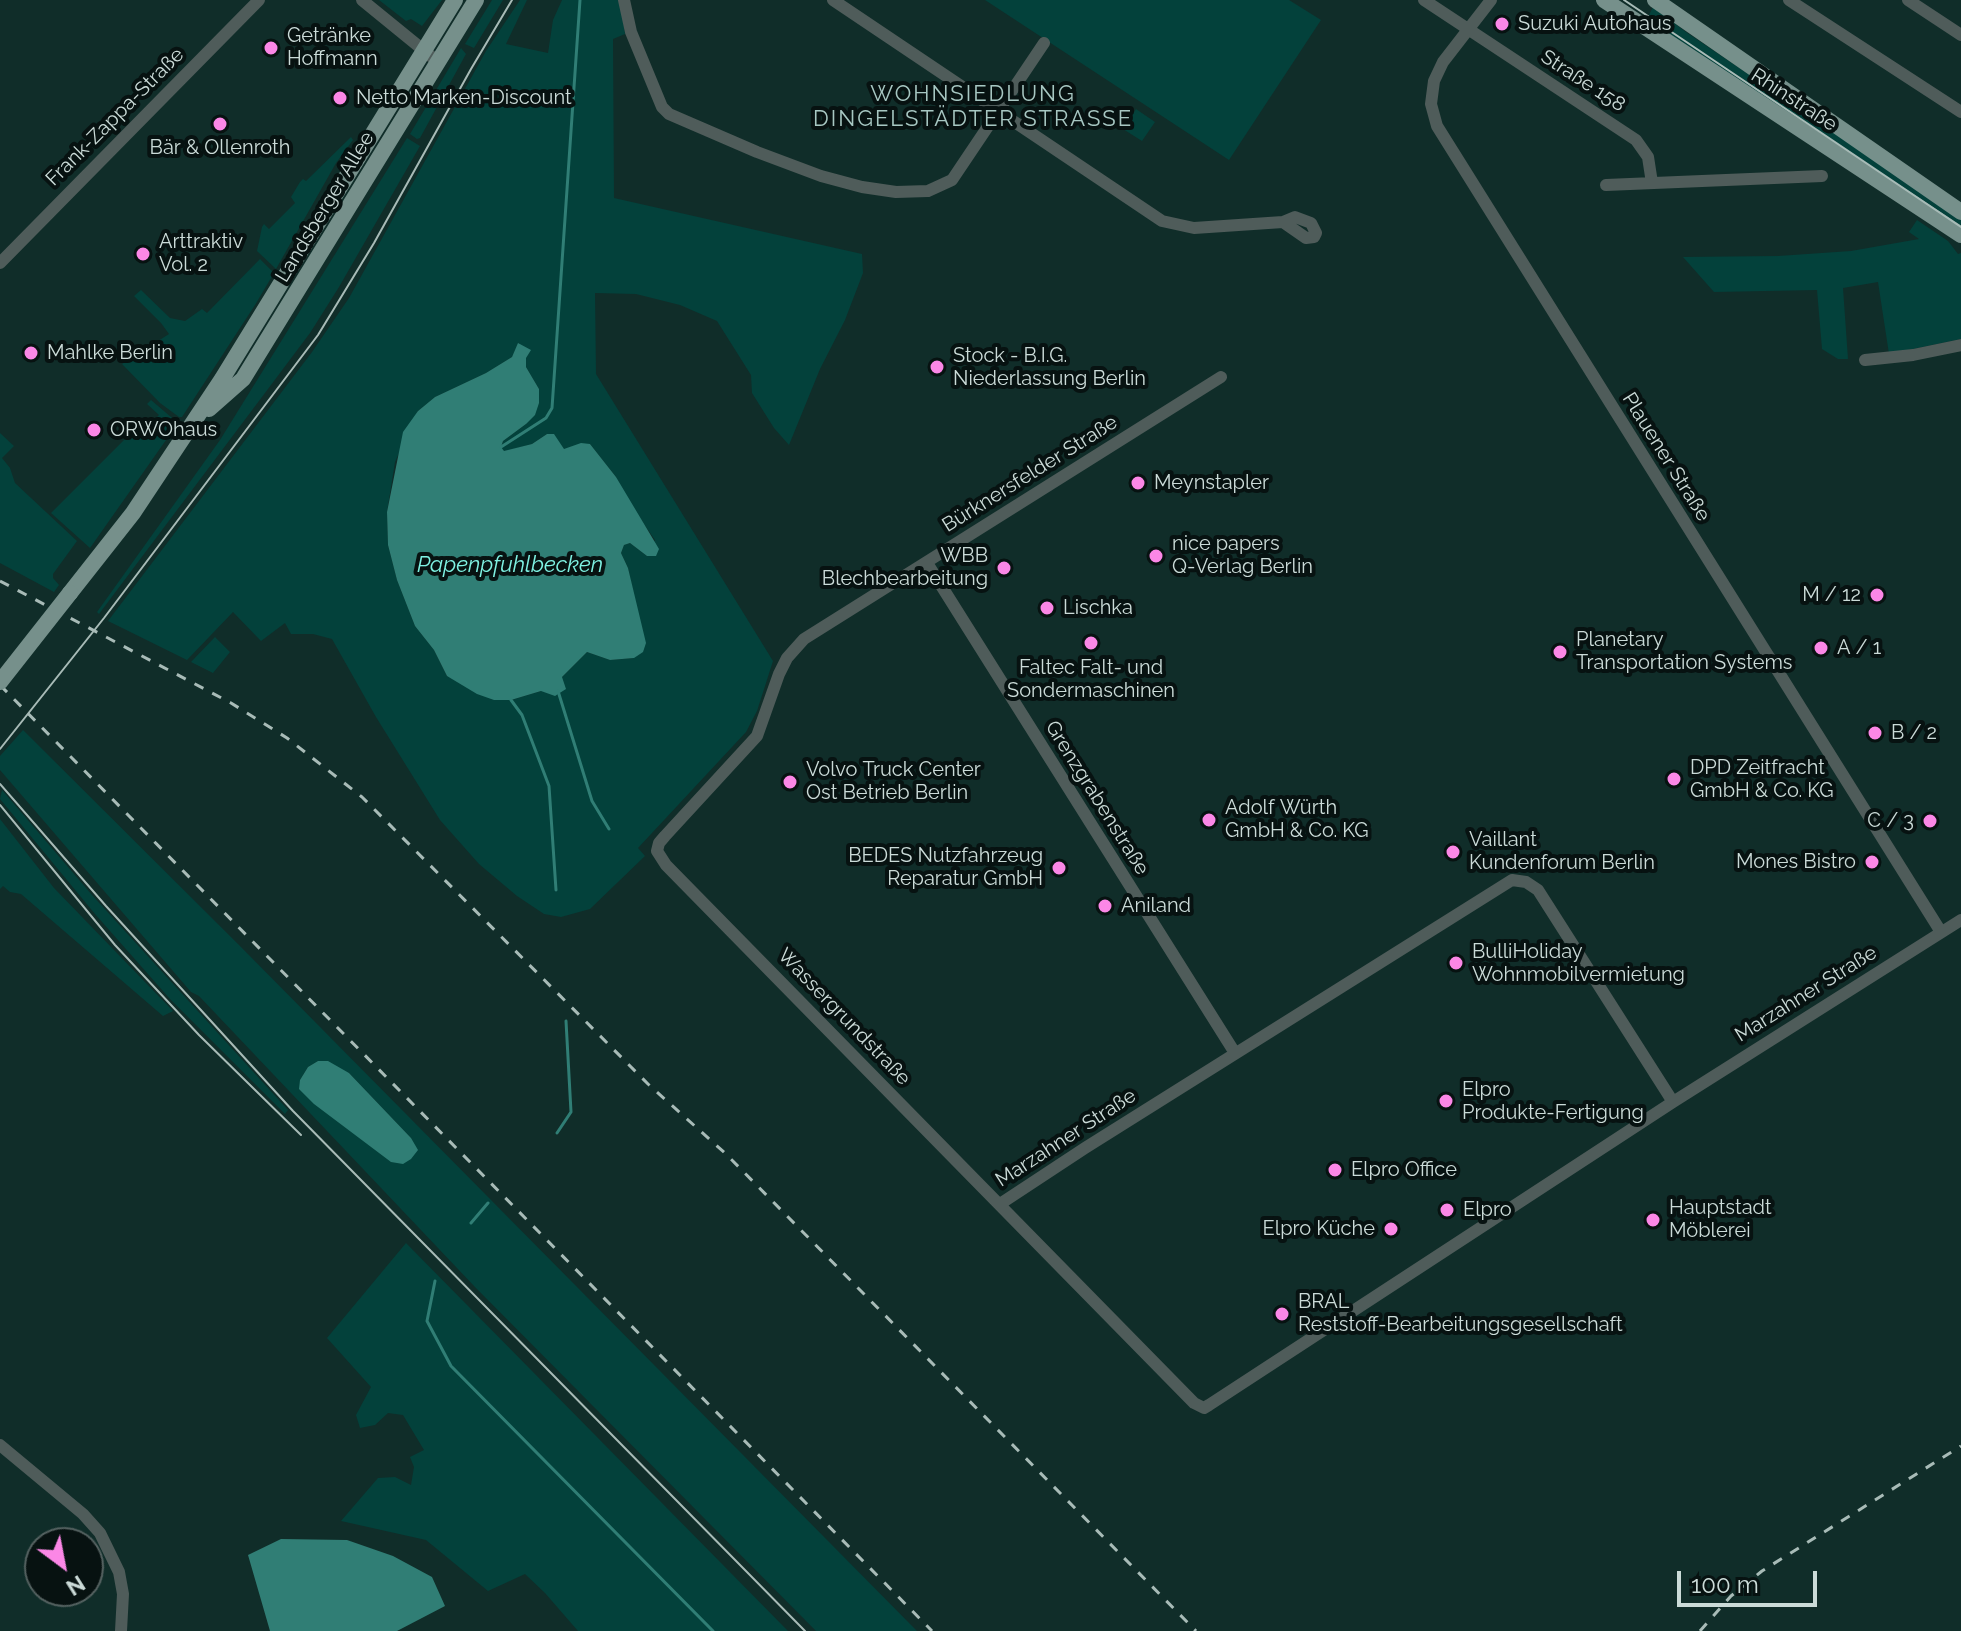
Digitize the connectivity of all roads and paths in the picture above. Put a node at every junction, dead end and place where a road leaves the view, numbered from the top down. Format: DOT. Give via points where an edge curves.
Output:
graph roads {
  1 [pos="259,0"];
  2 [pos="362,0"];
  3 [pos="455,0"];
  4 [pos="476,0"];
  5 [pos="624,0"];
  6 [pos="833,0"];
  7 [pos="1424,0"];
  8 [pos="1491,0"];
  9 [pos="1604,0"];
  10 [pos="1655,0"];
  11 [pos="1789,0"];
  12 [pos="1908,0"];
  13 [pos="1468,30"];
  14 [pos="1961,35"];
  15 [pos="1044,43"];
  16 [pos="424,51"];
  17 [pos="438,62"];
  18 [pos="998,112"];
  19 [pos="1961,112"];
  20 [pos="1822,176"];
  21 [pos="1652,183"];
  22 [pos="1606,185"];
  23 [pos="1961,212"];
  24 [pos="1283,222"];
  25 [pos="1961,235"];
  26 [pos="0,263"];
  27 [pos="1961,345"];
  28 [pos="1865,360"];
  29 [pos="1221,377"];
  30 [pos="194,423"];
  31 [pos="927,563"];
  32 [pos="0,682"];
  33 [pos="660,858"];
  34 [pos="1961,920"];
  35 [pos="1941,932"];
  36 [pos="1235,1053"];
  37 [pos="1673,1102"];
  38 [pos="1000,1204"];
  39 [pos="0,1445"];
  40 [pos="121,1631"];
  1 -- 26 [label="street, Frank-Zappa-Straße"];
  2 -- 16 [label="street"];
  3 -- 16 [label="main road, Landsberger Allee"];
  4 -- 17 [label="main road, Landsberger Allee"];
  5 -- 18 [label="street" via="629,28 669,114 793,166 862,187 908,193 947,184"];
  6 -- 18 [label="street"];
  7 -- 13 [label="street, Straße 158"];
  8 -- 13 [label="street, Plauener Straße"];
  9 -- 25 [label="main road, Rhinstraße"];
  10 -- 23 [label="main road, Rhinstraße"];
  11 -- 19 [label="street"];
  12 -- 14 [label="street"];
  13 -- 21 [label="street, Straße 158" via="1636,140 1648,157"];
  13 -- 35 [label="street, Plauener Straße" via="1434,81 1431,104 1437,126"];
  15 -- 18 [label="street"];
  16 -- 17 [label="street"];
  16 -- 30 [label="main road, Landsberger Allee"];
  17 -- 30 [label="main road, Landsberger Allee" via="243,379"];
  18 -- 24 [label="street" via="1171,225"];
  20 -- 21 [label="street"];
  21 -- 22 [label="street"];
  27 -- 28 [label="street"];
  29 -- 31 [label="street, Bürknersfelder Straße"];
  30 -- 32 [label="main road, Landsberger Allee, bridge" via="133,513"];
  31 -- 33 [label="street, Bürknersfelder Straße" via="793,650 757,736 659,843"];
  31 -- 36 [label="street, Grenzgrabenstraße"];
  33 -- 38 [label="street, Wassergrundstraße"];
  34 -- 35 [label="street, Marzahner Straße"];
  35 -- 37 [label="street, Marzahner Straße"];
  36 -- 37 [label="street, Marzahner Straße" via="1505,883 1519,880 1533,885 1543,898"];
  36 -- 38 [label="street, Marzahner Straße"];
  37 -- 38 [label="street, Marzahner Straße" via="1204,1408 1187,1397"];
  39 -- 40 [label="street" via="100,1533 119,1572"];
}
